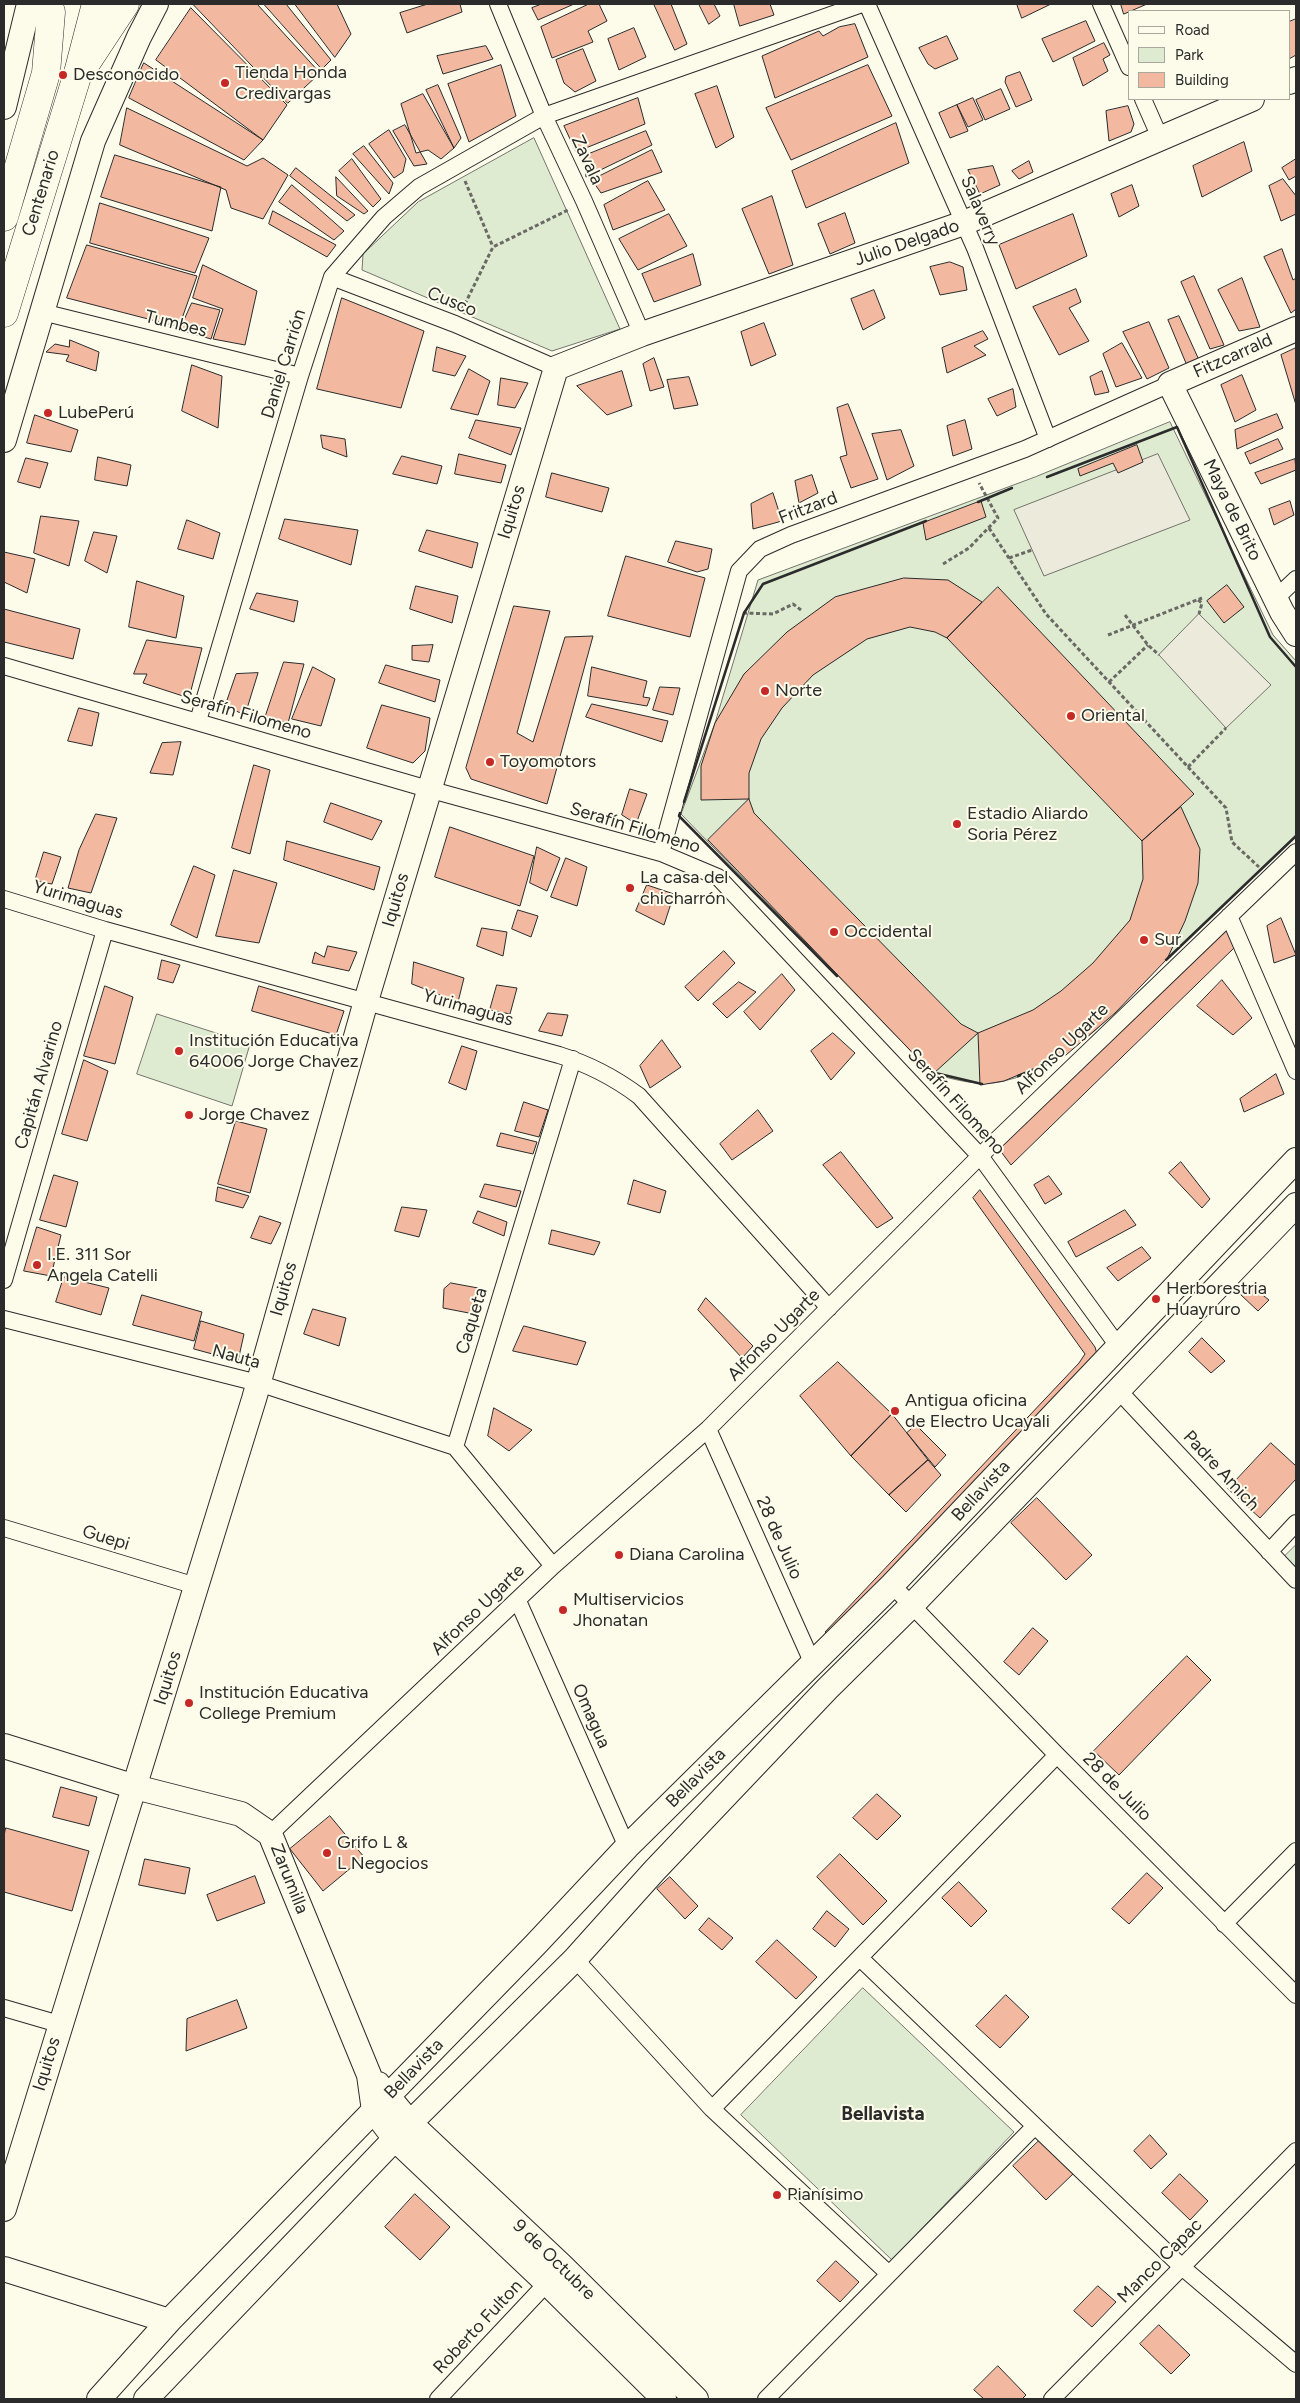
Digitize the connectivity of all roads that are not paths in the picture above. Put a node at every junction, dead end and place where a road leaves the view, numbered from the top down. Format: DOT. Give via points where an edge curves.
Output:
graph roads {
  1 [pos="96,4"];
  2 [pos="125,4"];
  3 [pos="156,4"];
  4 [pos="498,4"];
  5 [pos="862,4"];
  6 [pos="867,4"];
  7 [pos="1101,4"];
  8 [pos="43,6"];
  9 [pos="1128,65"];
  10 [pos="78,73"];
  11 [pos="1143,100"];
  12 [pos="1250,100"];
  13 [pos="4,107"];
  14 [pos="544,116"];
  15 [pos="1161,140"];
  16 [pos="4,217"];
  17 [pos="964,223"];
  18 [pos="332,277"];
  19 [pos="42,312"];
  20 [pos="4,313"];
  21 [pos="1296,329"];
  22 [pos="642,334"];
  23 [pos="556,368"];
  24 [pos="300,376"];
  25 [pos="1170,384"];
  26 [pos="1048,438"];
  27 [pos="4,440"];
  28 [pos="1296,579"];
  29 [pos="1276,598"];
  30 [pos="1296,634"];
  31 [pos="4,666"];
  32 [pos="198,721"];
  33 [pos="428,789"];
  34 [pos="662,853"];
  35 [pos="1293,855"];
  36 [pos="4,899"];
  37 [pos="1229,916"];
  38 [pos="105,930"];
  39 [pos="366,1001"];
  40 [pos="573,1059"];
  41 [pos="1296,1071"];
  42 [pos="980,1156"];
  43 [pos="1296,1160"];
  44 [pos="1296,1205"];
  45 [pos="4,1280"];
  46 [pos="829,1308"];
  47 [pos="4,1319"];
  48 [pos="1118,1346"];
  49 [pos="258,1383"];
  50 [pos="1117,1389"];
  51 [pos="708,1429"];
  52 [pos="455,1447"];
  53 [pos="1296,1524"];
  54 [pos="4,1528"];
  55 [pos="1269,1552"];
  56 [pos="553,1566"];
  57 [pos="1296,1580"];
  58 [pos="892,1585"];
  59 [pos="196,1586"];
  60 [pos="518,1601"];
  61 [pos="912,1605"];
  62 [pos="813,1664"];
  63 [pos="4,1746"];
  64 [pos="1057,1755"];
  65 [pos="135,1787"];
  66 [pos="270,1834"];
  67 [pos="627,1847"];
  68 [pos="1296,1851"];
  69 [pos="1224,1924"];
  70 [pos="860,1958"];
  71 [pos="575,1959"];
  72 [pos="1296,1995"];
  73 [pos="4,2008"];
  74 [pos="59,2024"];
  75 [pos="382,2103"];
  76 [pos="712,2109"];
  77 [pos="1035,2126"];
  78 [pos="402,2131"];
  79 [pos="1296,2151"];
  80 [pos="4,2208"];
  81 [pos="1183,2268"];
  82 [pos="4,2269"];
  83 [pos="890,2274"];
  84 [pos="547,2283"];
  85 [pos="169,2321"];
  86 [pos="1296,2364"];
  87 [pos="99,2399"];
  88 [pos="146,2399"];
  89 [pos="438,2399"];
  90 [pos="664,2399"];
  91 [pos="696,2399"];
  92 [pos="766,2399"];
  93 [pos="1052,2399"];
  1 -- 10 [label="highway"];
  2 -- 10 [label="highway"];
  3 -- 19 [label="street" via="138,37 93,141"];
  4 -- 14 [label="street, Zavala"];
  5 -- 14 [label="street, Daniel Carrión"];
  6 -- 17 [label="street, Salaverry"];
  7 -- 9 [label="street"];
  8 -- 13 [label="street"];
  8 -- 16 [label="highway, Centenario" via="46,73"];
  10 -- 20 [label="highway, Centenario"];
  11 -- 15 [label="street"];
  12 -- 15 [label="street, Julio Delgado"];
  14 -- 18 [label="street, Daniel Carrión" via="419,187 384,216"];
  14 -- 22 [label="street, Zavala"];
  15 -- 17 [label="street, Julio Delgado"];
  17 -- 22 [label="street, Julio Delgado"];
  17 -- 26 [label="street, Salaverry"];
  18 -- 23 [label="street, Cusco" via="455,324"];
  18 -- 24 [label="street, Daniel Carrión"];
  19 -- 24 [label="street, Tumbes"];
  19 -- 27 [label="street"];
  21 -- 25 [label="street, Fitzcarrald"];
  22 -- 23 [label="street, Julio Delgado"];
  23 -- 33 [label="street, Iquitos"];
  24 -- 32 [label="street, Daniel Carrión"];
  25 -- 26 [label="street, Fritzard"];
  25 -- 29 [label="street, Maya de Brito"];
  26 -- 34 [label="street, Fritzard" via="973,469 791,534 760,549 739,571"];
  28 -- 29 [label="street"];
  29 -- 30 [label="street, Maya de Brito"];
  31 -- 32 [label="street, Serafín Filomeno"];
  32 -- 33 [label="street, Serafín Filomeno"];
  33 -- 34 [label="street, Serafín Filomeno"];
  33 -- 39 [label="street, Iquitos"];
  34 -- 42 [label="street, Serafín Filomeno" via="718,877"];
  35 -- 37 [label="street, Alfonso Ugarte"];
  36 -- 38 [label="street, Yurimaguas"];
  37 -- 41 [label="street"];
  37 -- 42 [label="street, Alfonso Ugarte"];
  38 -- 39 [label="street, Yurimaguas"];
  38 -- 45 [label="street, Capitán Alvarino"];
  39 -- 40 [label="street, Yurimaguas"];
  39 -- 49 [label="street, Iquitos"];
  40 -- 46 [label="street, Yurimaguas" via="621,1082 639,1096"];
  40 -- 52 [label="street, Caqueta"];
  42 -- 46 [label="street, Alfonso Ugarte"];
  42 -- 48 [label="street, Serafín Filomeno"];
  43 -- 48 [label="street, Bellavista"];
  44 -- 50 [label="street, Bellavista"];
  46 -- 51 [label="street, Alfonso Ugarte"];
  47 -- 49 [label="street, Nauta"];
  48 -- 58 [label="street, Bellavista"];
  49 -- 52 [label="street, Nauta"];
  49 -- 59 [label="street, Iquitos"];
  50 -- 55 [label="street, Padre Amich"];
  50 -- 61 [label="street, Bellavista"];
  51 -- 56 [label="street, Alfonso Ugarte"];
  51 -- 62 [label="street, 28 de Julio"];
  52 -- 56 [label="street"];
  53 -- 55 [label="street"];
  54 -- 59 [label="street, Guepi"];
  55 -- 57 [label="street, Padre Amich"];
  56 -- 60 [label="street, Alfonso Ugarte"];
  58 -- 61 [label="street, 28 de Julio"];
  58 -- 62 [label="street, Bellavista"];
  59 -- 65 [label="street, Iquitos"];
  60 -- 66 [label="street, Alfonso Ugarte"];
  60 -- 67 [label="street, Omagua"];
  61 -- 64 [label="street, 28 de Julio"];
  61 -- 71 [label="street, Bellavista" via="660,1864"];
  62 -- 67 [label="street, Bellavista"];
  63 -- 65 [label="street, Zarumilla"];
  64 -- 69 [label="street, 28 de Julio"];
  64 -- 70 [label="street"];
  65 -- 66 [label="street, Zarumilla" via="240,1814"];
  65 -- 74 [label="street, Iquitos"];
  66 -- 75 [label="street, Zarumilla"];
  67 -- 75 [label="street, Bellavista"];
  68 -- 69 [label="street"];
  69 -- 72 [label="street, 28 de Julio"];
  70 -- 76 [label="street"];
  70 -- 77 [label="street"];
  71 -- 76 [label="street"];
  71 -- 78 [label="street, Bellavista"];
  73 -- 74 [label="street"];
  74 -- 80 [label="street, Iquitos"];
  75 -- 78 [label="street, Zarumilla"];
  75 -- 85 [label="street, Bellavista"];
  76 -- 83 [label="street"];
  77 -- 81 [label="street"];
  77 -- 83 [label="street"];
  78 -- 84 [label="street, 9 de Octubre"];
  78 -- 88 [label="street, Bellavista"];
  78 -- 91 [label="street, 9 de Octubre" via="563,2267"];
  79 -- 81 [label="street, Manco Capac"];
  81 -- 86 [label="street"];
  81 -- 93 [label="street, Manco Capac"];
  82 -- 85 [label="street"];
  83 -- 92 [label="street"];
  84 -- 89 [label="street, Roberto Fulton"];
  84 -- 90 [label="street, 9 de Octubre"];
  85 -- 87 [label="street, Bellavista"];
}
